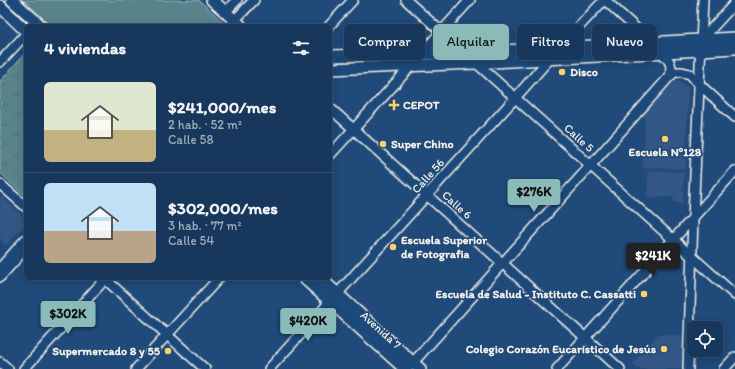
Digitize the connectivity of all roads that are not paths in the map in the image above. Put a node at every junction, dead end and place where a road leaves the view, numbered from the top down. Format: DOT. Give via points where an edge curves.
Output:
graph roads {
  1 [pos="12,0"];
  2 [pos="212,0"];
  3 [pos="236,0"];
  4 [pos="254,0"];
  5 [pos="353,0"];
  6 [pos="406,0"];
  7 [pos="470,0"];
  8 [pos="604,0"];
  9 [pos="703,0"];
  10 [pos="735,3"];
  11 [pos="0,6"];
  12 [pos="225,12"];
  13 [pos="238,23"];
  14 [pos="39,24"];
  15 [pos="331,24"];
  16 [pos="433,24"];
  17 [pos="449,24"];
  18 [pos="582,24"];
  19 [pos="631,24"];
  20 [pos="24,28"];
  21 [pos="24,36"];
  22 [pos="735,38"];
  23 [pos="433,41"];
  24 [pos="657,42"];
  25 [pos="701,45"];
  26 [pos="735,48"];
  27 [pos="425,50"];
  28 [pos="660,52"];
  29 [pos="332,56"];
  30 [pos="344,56"];
  31 [pos="584,57"];
  32 [pos="416,60"];
  33 [pos="473,60"];
  34 [pos="531,60"];
  35 [pos="548,60"];
  36 [pos="0,62"];
  37 [pos="476,63"];
  38 [pos="412,65"];
  39 [pos="332,69"];
  40 [pos="670,76"];
  41 [pos="699,84"];
  42 [pos="516,97"];
  43 [pos="332,110"];
  44 [pos="735,117"];
  45 [pos="354,129"];
  46 [pos="332,153"];
  47 [pos="591,165"];
  48 [pos="735,171"];
  49 [pos="0,184"];
  50 [pos="427,195"];
  51 [pos="24,206"];
  52 [pos="693,218"];
  53 [pos="673,239"];
  54 [pos="24,241"];
  55 [pos="24,250"];
  56 [pos="692,256"];
  57 [pos="503,264"];
  58 [pos="0,268"];
  59 [pos="0,277"];
  60 [pos="103,280"];
  61 [pos="107,280"];
  62 [pos="217,280"];
  63 [pos="307,280"];
  64 [pos="321,280"];
  65 [pos="735,295"];
  66 [pos="334,298"];
  67 [pos="167,335"];
  68 [pos="584,337"];
  69 [pos="735,357"];
  70 [pos="0,362"];
  71 [pos="412,367"];
  72 [pos="8,369"];
  73 [pos="24,369"];
  74 [pos="136,369"];
  75 [pos="205,369"];
  76 [pos="269,369"];
  77 [pos="556,369"];
  78 [pos="620,369"];
  79 [pos="688,369"];
  80 [pos="724,369"];
  1 -- 14 [label="main road"];
  2 -- 12 [label="main road"];
  3 -- 12 [label="street"];
  4 -- 13 [label="street"];
  5 -- 15 [label="street"];
  6 -- 16 [label="street, Calle 5"];
  7 -- 17 [label="street"];
  8 -- 18 [label="street, Calle 56"];
  8 -- 19 [label="street"];
  9 -- 25 [label="street"];
  10 -- 25 [label="street"];
  11 -- 20 [label="main road"];
  12 -- 13 [label="main road"];
  21 -- 36 [label="street"];
  22 -- 25 [label="main road"];
  23 -- 27 [label="street"];
  24 -- 25 [label="main road"];
  25 -- 26 [label="main road"];
  25 -- 28 [label="main road"];
  25 -- 41 [label="street"];
  28 -- 31 [label="main road"];
  28 -- 40 [label="street" via="670,62"];
  29 -- 30 [label="main road"];
  32 -- 38 [label="street"];
  33 -- 37 [label="street, Calle 5"];
  34 -- 37 [label="main road"];
  35 -- 42 [label="street, Calle 56"];
  37 -- 38 [label="main road"];
  37 -- 42 [label="street, Calle 5"];
  38 -- 39 [label="main road"];
  38 -- 45 [label="street"];
  40 -- 41 [label="street" via="675,72 686,72"];
  40 -- 47 [label="street"];
  41 -- 44 [label="street"];
  41 -- 52 [label="street"];
  42 -- 47 [label="street, Calle 5"];
  42 -- 50 [label="street, Calle 56"];
  43 -- 45 [label="street, Calle 6"];
  45 -- 46 [label="street"];
  45 -- 50 [label="street, Calle 6"];
  47 -- 53 [label="street, Calle 5"];
  47 -- 57 [label="street"];
  48 -- 52 [label="street"];
  49 -- 51 [label="street"];
  50 -- 57 [label="street, Calle 6"];
  50 -- 66 [label="street, Calle 56"];
  52 -- 53 [label="street"];
  52 -- 56 [label="street"];
  53 -- 56 [label="street, Calle 5"];
  53 -- 68 [label="street"];
  54 -- 58 [label="street"];
  55 -- 59 [label="street"];
  56 -- 65 [label="street, Calle 5"];
  56 -- 79 [label="street"];
  57 -- 68 [label="street, Calle 6"];
  57 -- 71 [label="street"];
  60 -- 73 [label="street"];
  61 -- 67 [label="street"];
  62 -- 67 [label="street"];
  63 -- 66 [label="main road, Avenida 7"];
  64 -- 66 [label="main road, Avenida 7"];
  66 -- 71 [label="main road, Avenida 7"];
  66 -- 76 [label="street, Calle 56"];
  67 -- 74 [label="street"];
  67 -- 75 [label="street"];
  68 -- 77 [label="street"];
  68 -- 78 [label="street, Calle 6"];
  69 -- 80 [label="street"];
  70 -- 72 [label="street"];
}
